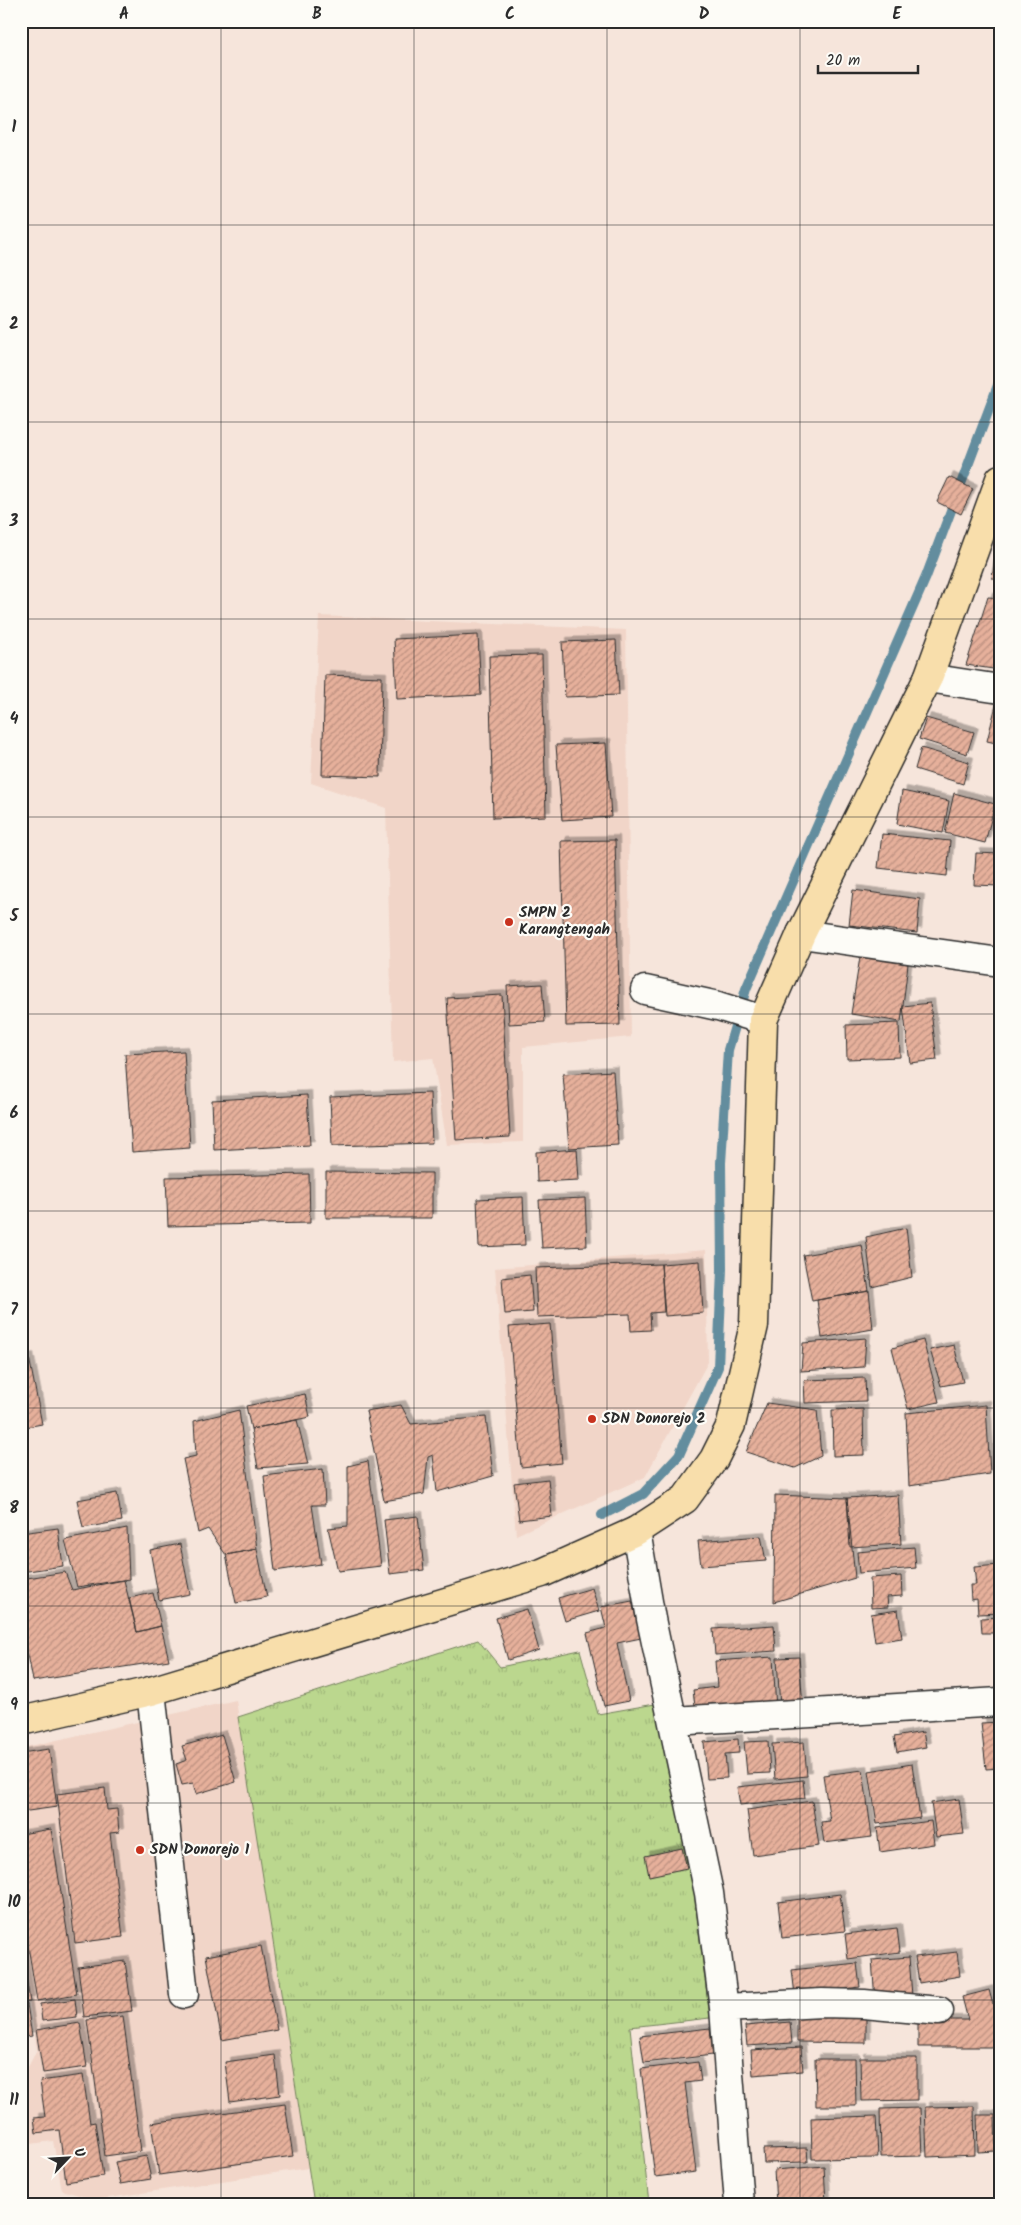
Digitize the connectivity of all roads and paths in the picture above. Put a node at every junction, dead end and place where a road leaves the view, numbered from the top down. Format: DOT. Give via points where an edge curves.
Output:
graph roads {
  1 [pos="1000,479"];
  2 [pos="928,678"];
  3 [pos="1000,689"];
  4 [pos="801,934"];
  5 [pos="1000,962"];
  6 [pos="645,990"];
  7 [pos="755,1017"];
  8 [pos="636,1531"];
  9 [pos="151,1691"];
  10 [pos="1000,1702"];
  11 [pos="21,1721"];
  12 [pos="673,1721"];
  13 [pos="184,1994"];
  14 [pos="724,2008"];
  15 [pos="939,2011"];
  16 [pos="739,2204"];
  1 -- 2 [label="main road"];
  2 -- 3 [label="street"];
  2 -- 4 [label="main road"];
  4 -- 5 [label="street"];
  4 -- 7 [label="main road"];
  6 -- 7 [label="street"];
  7 -- 8 [label="main road" via="757,1282 747,1364 731,1425 714,1460 685,1499"];
  8 -- 9 [label="main road" via="542,1573"];
  8 -- 12 [label="street"];
  9 -- 11 [label="main road"];
  9 -- 13 [label="street"];
  10 -- 12 [label="street"];
  12 -- 14 [label="street" via="709,1893"];
  14 -- 15 [label="street" via="822,2003"];
  14 -- 16 [label="street"];
}
